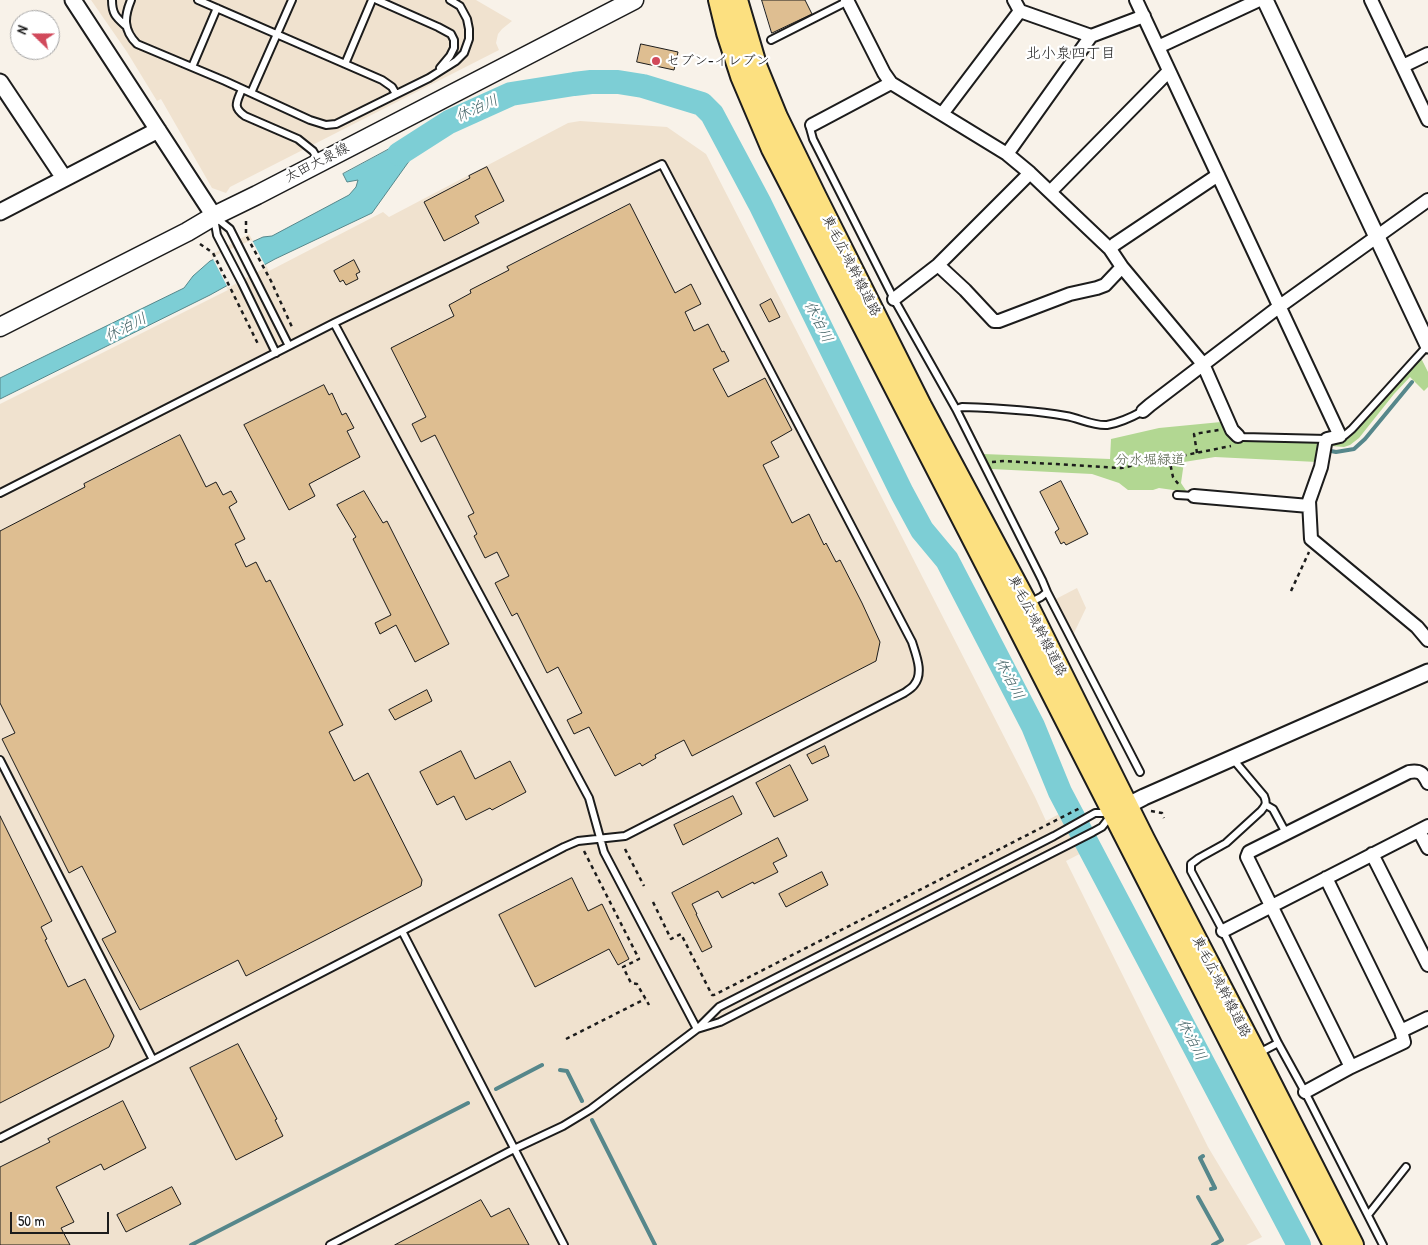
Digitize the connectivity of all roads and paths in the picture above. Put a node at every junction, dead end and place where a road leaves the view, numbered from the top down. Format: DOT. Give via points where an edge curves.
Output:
graph roads {
  1 [pos="74,0"];
  2 [pos="112,0"];
  3 [pos="130,0"];
  4 [pos="198,0"];
  5 [pos="292,0"];
  6 [pos="372,0"];
  7 [pos="377,0"];
  8 [pos="450,0"];
  9 [pos="634,0"];
  10 [pos="720,0"];
  11 [pos="737,0"];
  12 [pos="848,0"];
  13 [pos="1136,0"];
  14 [pos="1260,0"];
  15 [pos="1265,0"];
  16 [pos="1371,0"];
  17 [pos="1017,6"];
  18 [pos="217,8"];
  19 [pos="1144,16"];
  20 [pos="126,26"];
  21 [pos="277,34"];
  22 [pos="1091,36"];
  23 [pos="771,40"];
  24 [pos="1158,47"];
  25 [pos="1428,54"];
  26 [pos="345,64"];
  27 [pos="1403,66"];
  28 [pos="192,67"];
  29 [pos="1170,70"];
  30 [pos="436,72"];
  31 [pos="0,82"];
  32 [pos="891,83"];
  33 [pos="242,89"];
  34 [pos="251,93"];
  35 [pos="396,94"];
  36 [pos="4,98"];
  37 [pos="942,114"];
  38 [pos="1428,120"];
  39 [pos="812,125"];
  40 [pos="158,130"];
  41 [pos="1007,154"];
  42 [pos="320,162"];
  43 [pos="1030,173"];
  44 [pos="1218,175"];
  45 [pos="64,178"];
  46 [pos="1050,192"];
  47 [pos="1428,200"];
  48 [pos="0,212"];
  49 [pos="214,216"];
  50 [pos="246,221"];
  51 [pos="1377,236"];
  52 [pos="200,244"];
  53 [pos="1110,249"];
  54 [pos="938,265"];
  55 [pos="1122,267"];
  56 [pos="894,299"];
  57 [pos="1280,306"];
  58 [pos="334,323"];
  59 [pos="0,327"];
  60 [pos="292,327"];
  61 [pos="258,344"];
  62 [pos="1428,345"];
  63 [pos="290,346"];
  64 [pos="276,353"];
  65 [pos="1202,364"];
  66 [pos="956,409"];
  67 [pos="1143,411"];
  68 [pos="1340,436"];
  69 [pos="1233,437"];
  70 [pos="1327,439"];
  71 [pos="1196,453"];
  72 [pos="1168,458"];
  73 [pos="987,462"];
  74 [pos="0,493"];
  75 [pos="1177,494"];
  76 [pos="1191,496"];
  77 [pos="1309,506"];
  78 [pos="1313,541"];
  79 [pos="1291,591"];
  80 [pos="1047,592"];
  81 [pos="1027,604"];
  82 [pos="1428,640"];
  83 [pos="1428,672"];
  84 [pos="1232,758"];
  85 [pos="0,760"];
  86 [pos="1140,772"];
  87 [pos="1428,783"];
  88 [pos="1266,805"];
  89 [pos="1080,808"];
  90 [pos="1120,809"];
  91 [pos="1151,811"];
  92 [pos="1164,818"];
  93 [pos="1424,828"];
  94 [pos="1286,833"];
  95 [pos="601,838"];
  96 [pos="1428,848"];
  97 [pos="625,849"];
  98 [pos="584,851"];
  99 [pos="1372,854"];
  100 [pos="1326,878"];
  101 [pos="644,886"];
  102 [pos="653,902"];
  103 [pos="1271,906"];
  104 [pos="402,931"];
  105 [pos="1223,931"];
  106 [pos="1428,965"];
  107 [pos="645,999"];
  108 [pos="649,1005"];
  109 [pos="1428,1018"];
  110 [pos="698,1029"];
  111 [pos="1401,1031"];
  112 [pos="566,1038"];
  113 [pos="1278,1043"];
  114 [pos="1256,1054"];
  115 [pos="153,1060"];
  116 [pos="1351,1067"];
  117 [pos="1305,1092"];
  118 [pos="0,1138"];
  119 [pos="514,1149"];
  120 [pos="1406,1167"];
  121 [pos="1368,1215"];
  122 [pos="330,1245"];
  123 [pos="564,1245"];
  124 [pos="1334,1245"];
  125 [pos="1353,1245"];
  126 [pos="1383,1245"];
  1 -- 40 [label="street"];
  2 -- 20 [label="lane" via="116,17"];
  3 -- 20 [label="lane"];
  4 -- 18 [label="lane"];
  5 -- 21 [label="lane"];
  6 -- 26 [label="lane"];
  7 -- 30 [label="lane" via="451,34 454,48"];
  8 -- 30 [label="lane" via="460,6 467,19 469,39 464,53"];
  9 -- 42 [label="main road, 太田大泉線"];
  10 -- 90 [label="highway, 東毛広域幹線道路" via="740,76 772,149 1014,619"];
  11 -- 81 [label="highway, 東毛広域幹線道路" via="757,68 777,117 912,388"];
  12 -- 23 [label="lane"];
  12 -- 32 [label="street"];
  13 -- 19 [label="street"];
  14 -- 24 [label="street"];
  15 -- 51 [label="street"];
  16 -- 27 [label="street"];
  17 -- 22 [label="street"];
  17 -- 37 [label="street"];
  18 -- 21 [label="lane"];
  18 -- 28 [label="lane"];
  19 -- 22 [label="street"];
  19 -- 24 [label="street"];
  20 -- 28 [label="lane" via="137,44"];
  21 -- 26 [label="lane"];
  21 -- 34 [label="lane"];
  22 -- 41 [label="street"];
  24 -- 29 [label="street"];
  25 -- 27 [label="street"];
  26 -- 35 [label="lane" via="382,80"];
  27 -- 38 [label="street"];
  28 -- 33 [label="lane"];
  29 -- 44 [label="street"];
  29 -- 46 [label="street"];
  30 -- 35 [label="lane"];
  31 -- 36 [label="street"];
  32 -- 37 [label="street"];
  32 -- 39 [label="street"];
  33 -- 34 [label="lane"];
  33 -- 42 [label="lane" via="236,106 238,112 298,140 313,151"];
  34 -- 35 [label="lane" via="326,125 336,124"];
  36 -- 45 [label="street"];
  37 -- 41 [label="street"];
  39 -- 56 [label="lane" via="813,139"];
  40 -- 45 [label="street"];
  40 -- 49 [label="street"];
  41 -- 43 [label="street"];
  42 -- 49 [label="main road, 太田大泉線"];
  43 -- 46 [label="street"];
  43 -- 54 [label="street"];
  44 -- 53 [label="street"];
  44 -- 57 [label="street"];
  45 -- 48 [label="street"];
  46 -- 53 [label="street"];
  47 -- 51 [label="street"];
  49 -- 59 [label="main road, 太田大泉線"];
  49 -- 63 [label="lane" via="230,229"];
  49 -- 64 [label="lane" via="217,235"];
  50 -- 60 [label="path" via="246,235"];
  51 -- 57 [label="street"];
  51 -- 62 [label="street"];
  52 -- 61 [label="path" via="213,253"];
  53 -- 55 [label="street"];
  54 -- 55 [label="street" via="994,321 1070,294 1097,288"];
  54 -- 56 [label="street"];
  55 -- 65 [label="street"];
  56 -- 66 [label="lane"];
  57 -- 65 [label="street"];
  57 -- 68 [label="street"];
  58 -- 63 [label="lane"];
  58 -- 95 [label="lane" via="590,798"];
  58 -- 95 [label="lane" via="662,164 912,642 918,658 918,678 904,693 625,836"];
  62 -- 68 [label="lane" via="1352,429"];
  63 -- 64 [label="lane"];
  64 -- 74 [label="lane"];
  65 -- 67 [label="street"];
  65 -- 69 [label="street"];
  66 -- 67 [label="lane" via="1019,410 1106,425"];
  66 -- 80 [label="lane"];
  68 -- 70 [label="street"];
  69 -- 70 [label="lane"];
  69 -- 71 [label="path"];
  69 -- 71 [label="path" via="1194,434"];
  70 -- 77 [label="street"];
  71 -- 72 [label="path"];
  72 -- 73 [label="path" via="1121,468"];
  72 -- 76 [label="path" via="1173,477"];
  75 -- 76 [label="lane"];
  76 -- 77 [label="street"];
  77 -- 78 [label="street"];
  78 -- 79 [label="path"];
  78 -- 82 [label="street" via="1417,627"];
  80 -- 81 [label="lane"];
  80 -- 86 [label="lane"];
  81 -- 90 [label="highway, 東毛広域幹線道路"];
  83 -- 84 [label="street"];
  84 -- 88 [label="lane" via="1264,796"];
  84 -- 90 [label="street"];
  85 -- 115 [label="lane"];
  87 -- 94 [label="street" via="1418,770 1409,772"];
  88 -- 94 [label="lane" via="1272,809"];
  88 -- 105 [label="lane" via="1226,843 1191,864 1191,871"];
  89 -- 102 [label="path" via="714,995 681,934 671,939"];
  90 -- 110 [label="lane" via="1093,832 720,1022"];
  90 -- 110 [label="lane" via="1095,813 718,1007"];
  90 -- 114 [label="highway, 東毛広域幹線道路" via="1144,839"];
  90 -- 124 [label="highway, 東毛広域幹線道路"];
  91 -- 92 [label="path" via="1162,813"];
  93 -- 96 [label="street"];
  93 -- 99 [label="street"];
  94 -- 103 [label="street" via="1248,852 1247,857"];
  95 -- 104 [label="lane" via="578,840 564,846"];
  95 -- 110 [label="lane" via="604,852"];
  97 -- 101 [label="path"];
  98 -- 107 [label="path" via="639,958 623,967 630,982 637,984"];
  99 -- 100 [label="street"];
  99 -- 106 [label="street"];
  100 -- 103 [label="street"];
  100 -- 111 [label="street"];
  103 -- 105 [label="street"];
  103 -- 116 [label="street"];
  104 -- 115 [label="lane"];
  104 -- 119 [label="lane"];
  105 -- 113 [label="lane"];
  107 -- 108 [label="path"];
  107 -- 112 [label="path"];
  109 -- 111 [label="street"];
  110 -- 119 [label="lane" via="591,1109"];
  111 -- 116 [label="street" via="1404,1042"];
  113 -- 114 [label="lane"];
  113 -- 117 [label="lane"];
  114 -- 125 [label="highway, 東毛広域幹線道路"];
  115 -- 118 [label="lane"];
  116 -- 117 [label="street"];
  117 -- 121 [label="lane"];
  119 -- 122 [label="lane"];
  119 -- 123 [label="lane"];
  120 -- 121 [label="lane"];
  121 -- 126 [label="lane"];
}
